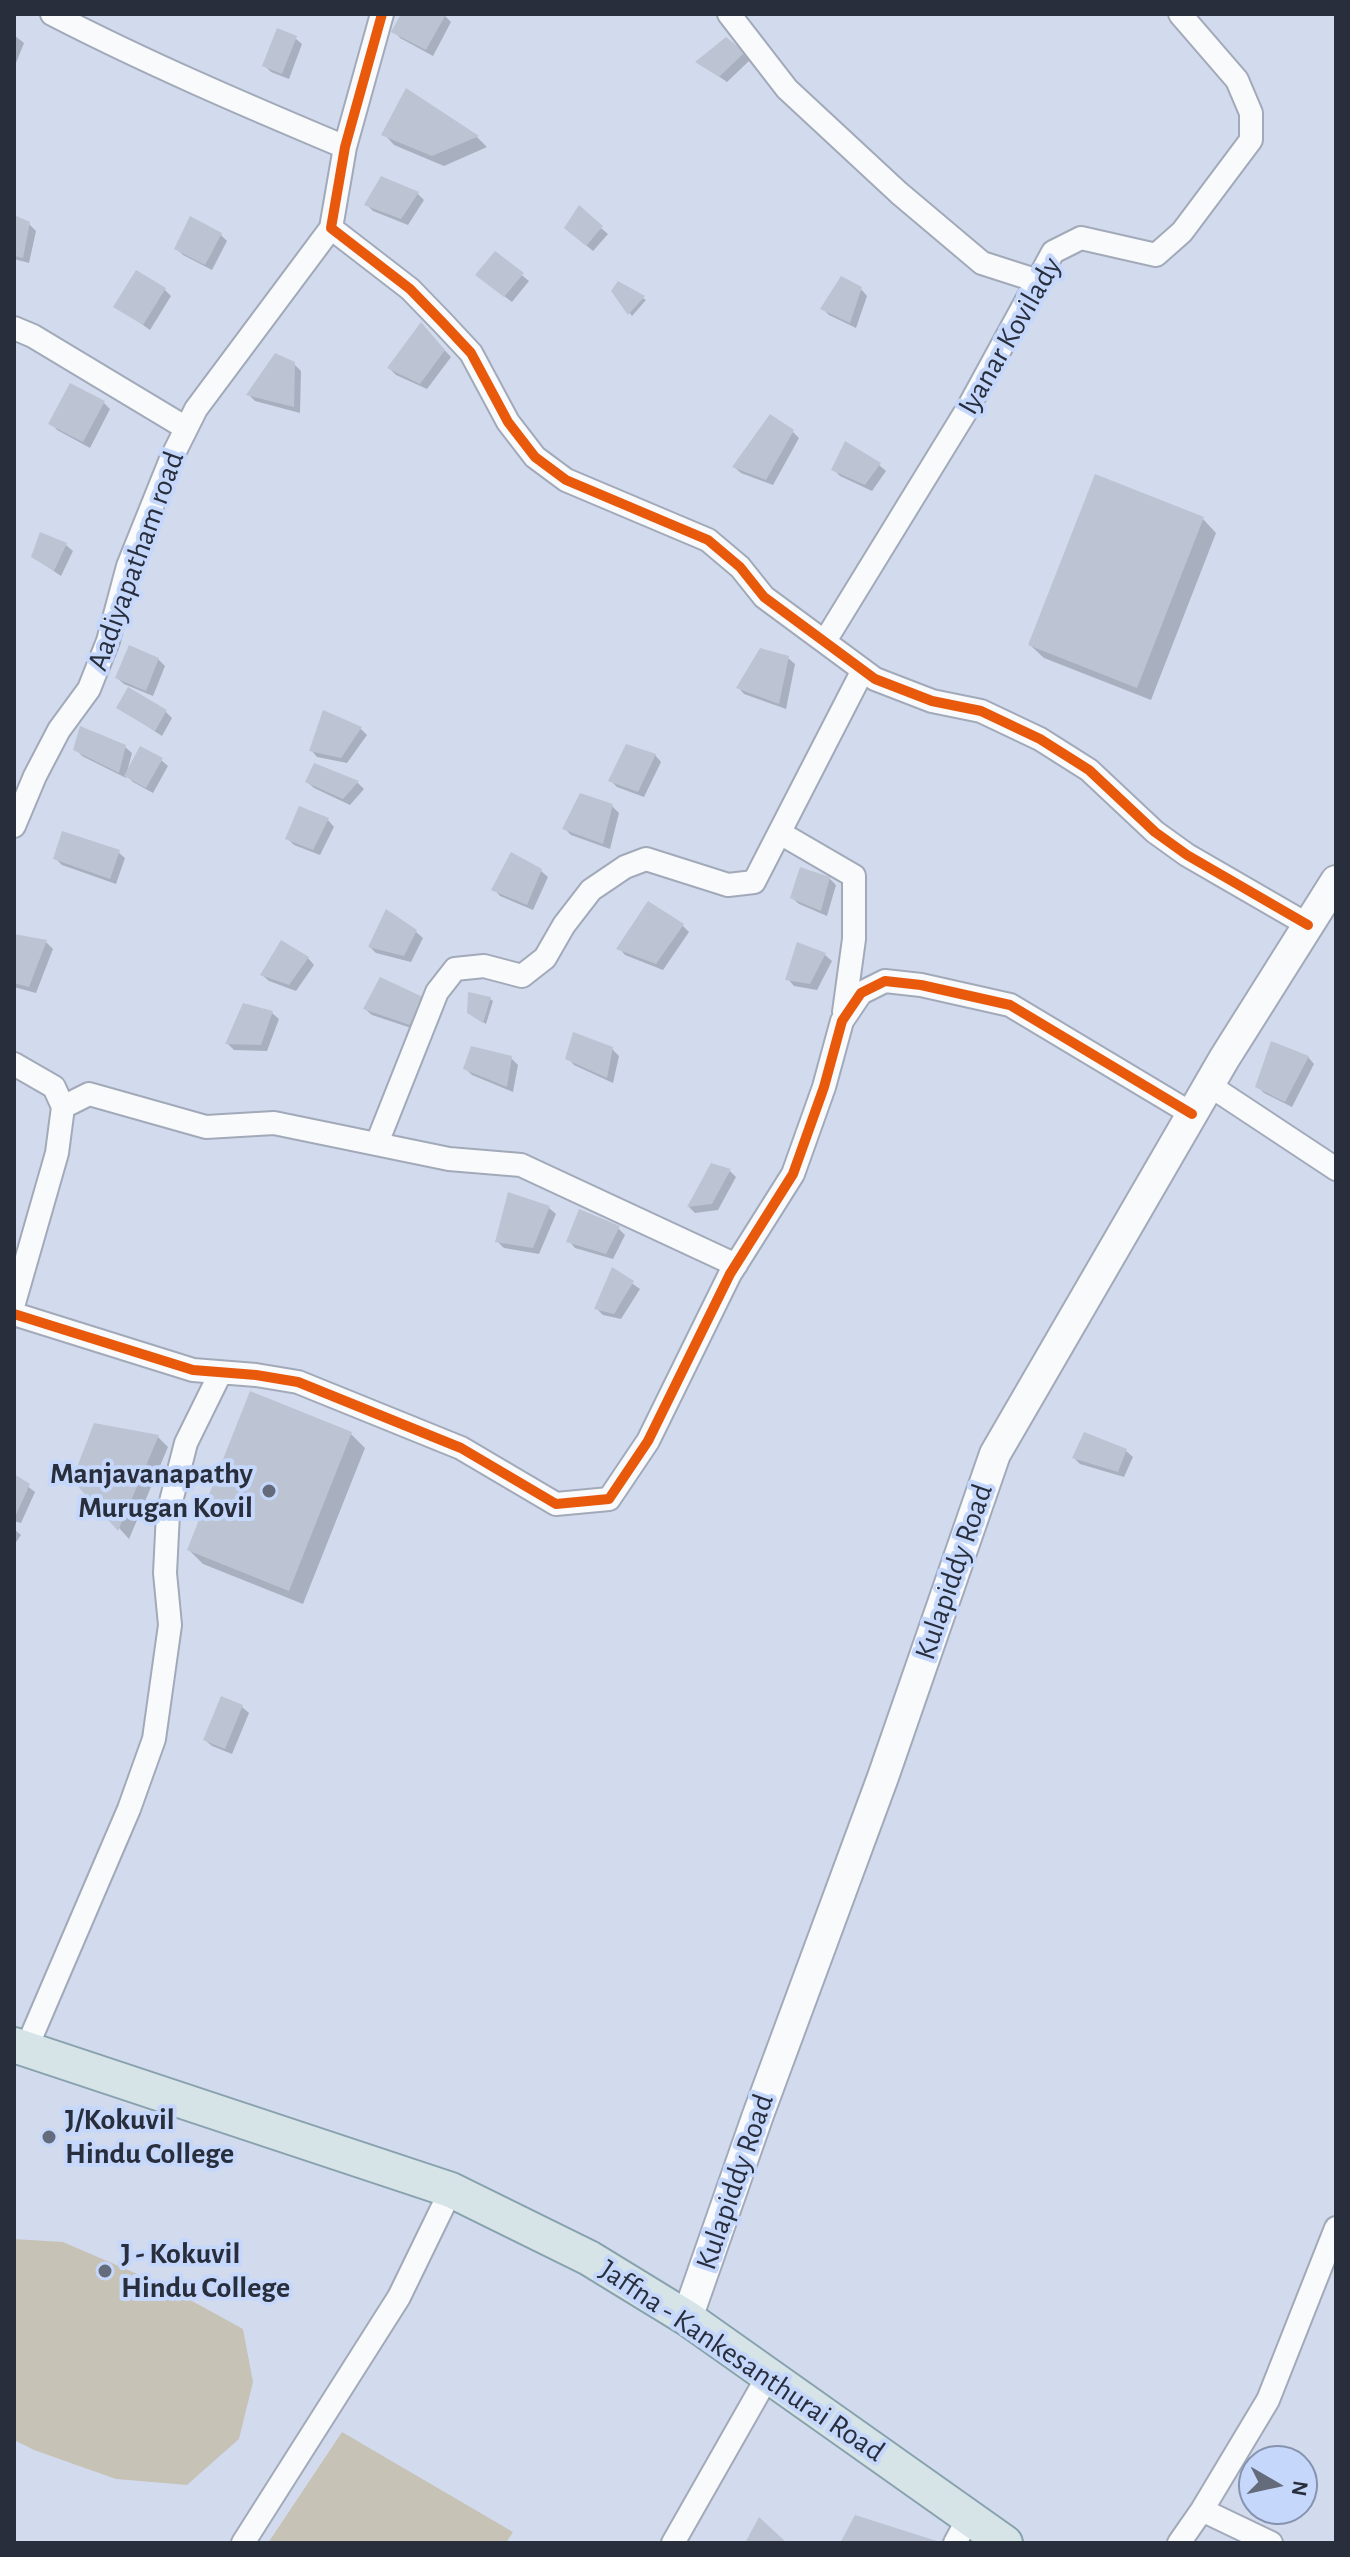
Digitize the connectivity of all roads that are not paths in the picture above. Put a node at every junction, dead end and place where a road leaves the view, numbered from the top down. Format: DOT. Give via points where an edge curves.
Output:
graph roads {
  1 [pos="52,14"];
  2 [pos="382,14"];
  3 [pos="729,14"];
  4 [pos="1180,14"];
  5 [pos="345,147"];
  6 [pos="331,228"];
  7 [pos="1038,281"];
  8 [pos="14,328"];
  9 [pos="186,428"];
  10 [pos="825,641"];
  11 [pos="863,670"];
  12 [pos="14,826"];
  13 [pos="780,833"];
  14 [pos="1336,881"];
  15 [pos="1308,925"];
  16 [pos="842,1021"];
  17 [pos="14,1064"];
  18 [pos="1209,1085"];
  19 [pos="63,1107"];
  20 [pos="1192,1114"];
  21 [pos="377,1143"];
  22 [pos="1336,1169"];
  23 [pos="736,1265"];
  24 [pos="14,1303"];
  25 [pos="14,1314"];
  26 [pos="220,1374"];
  27 [pos="20,2047"];
  28 [pos="451,2190"];
  29 [pos="1336,2228"];
  30 [pos="687,2318"];
  31 [pos="768,2376"];
  32 [pos="1202,2510"];
  33 [pos="962,2530"];
  34 [pos="243,2543"];
  35 [pos="673,2543"];
  36 [pos="1005,2543"];
  37 [pos="1179,2543"];
  38 [pos="1271,2543"];
  1 -- 5 [label="street" via="186,80"];
  2 -- 5 [label="street"];
  3 -- 7 [label="street" via="787,89 899,193 982,263"];
  4 -- 7 [label="street, Iyanar Kovilady" via="1237,80 1251,113 1251,140 1182,232 1156,255 1081,238 1053,252"];
  5 -- 6 [label="street"];
  6 -- 9 [label="street, Aadiyapatham road"];
  6 -- 10 [label="street" via="410,289 471,353 508,422 535,457 566,480 708,540 764,597"];
  7 -- 10 [label="street, Iyanar Kovilady" via="968,408"];
  8 -- 9 [label="street"];
  9 -- 12 [label="street, Aadiyapatham road" via="128,566 89,689 59,730"];
  10 -- 11 [label="street"];
  11 -- 13 [label="street"];
  11 -- 15 [label="street" via="932,701 981,711 1040,739 1089,770 1187,855"];
  13 -- 16 [label="street" via="854,876 854,939"];
  13 -- 21 [label="street" via="754,882 728,885 646,859 591,890 545,958 522,976 484,966 455,969 437,992"];
  14 -- 15 [label="main road, Kulapiddy Road"];
  15 -- 18 [label="main road, Kulapiddy Road"];
  16 -- 20 [label="street" via="861,993 885,981 1010,1005"];
  16 -- 23 [label="street" via="793,1174"];
  17 -- 19 [label="street" via="54,1087"];
  18 -- 20 [label="main road, Kulapiddy Road"];
  18 -- 22 [label="street"];
  19 -- 21 [label="street" via="89,1094 206,1127 274,1123"];
  19 -- 24 [label="street" via="57,1153"];
  20 -- 30 [label="main road, Kulapiddy Road" via="995,1454"];
  21 -- 23 [label="street" via="449,1159 521,1165"];
  23 -- 26 [label="street" via="648,1441 609,1499 556,1504 461,1448 298,1382"];
  25 -- 26 [label="street"];
  26 -- 27 [label="street" via="186,1443 168,1513 165,1573 170,1625 154,1739 129,1809"];
  27 -- 28 [label="main road, Jaffna - Kankesanthurai Road"];
  28 -- 30 [label="main road, Jaffna - Kankesanthurai Road" via="589,2258"];
  28 -- 34 [label="street" via="399,2297"];
  29 -- 32 [label="street" via="1268,2400"];
  30 -- 31 [label="main road, Jaffna - Kankesanthurai Road"];
  31 -- 33 [label="main road, Jaffna - Kankesanthurai Road"];
  31 -- 35 [label="street"];
  32 -- 37 [label="street"];
  32 -- 38 [label="street"];
  33 -- 36 [label="main road, Jaffna - Kankesanthurai Road"];
}
